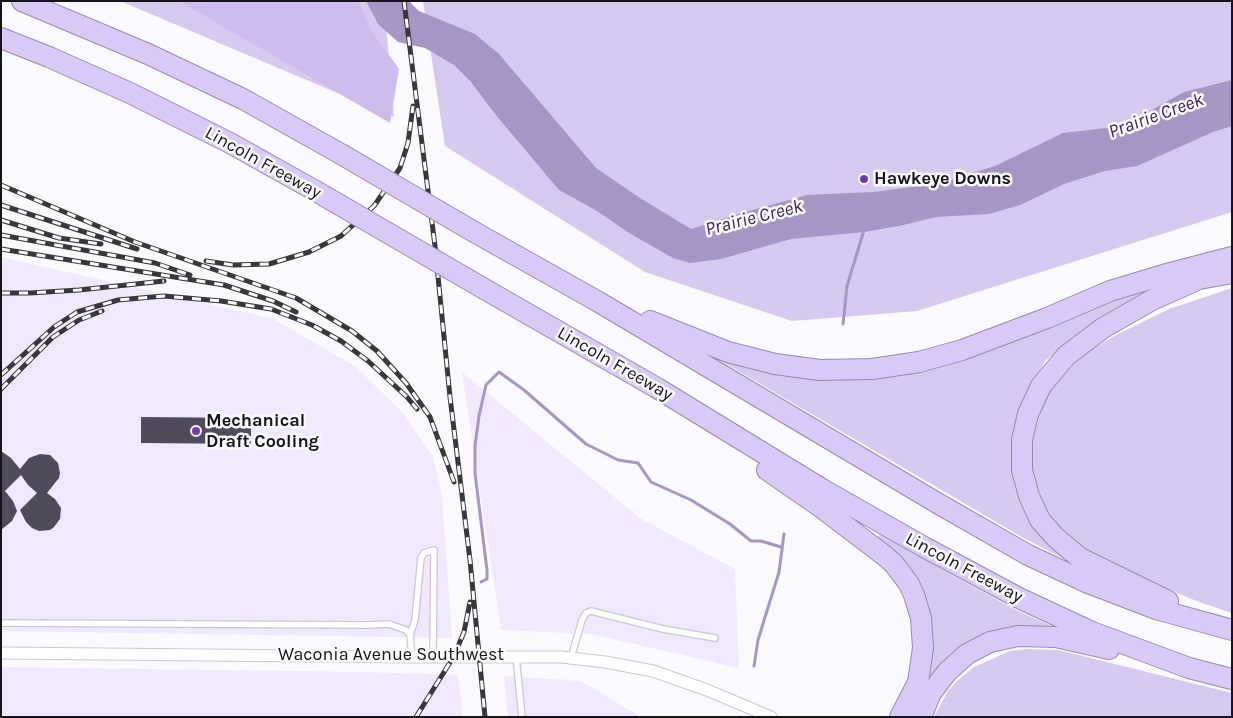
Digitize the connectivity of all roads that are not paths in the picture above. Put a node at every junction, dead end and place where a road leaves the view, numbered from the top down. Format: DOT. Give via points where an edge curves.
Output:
graph roads {
  1 [pos="22,1"];
  2 [pos="1,38"];
  3 [pos="1232,257"];
  4 [pos="1232,273"];
  5 [pos="597,301"];
  6 [pos="657,388"];
  7 [pos="1,623"];
  8 [pos="1232,629"];
  9 [pos="410,635"];
  10 [pos="715,638"];
  11 [pos="1,653"];
  12 [pos="516,656"];
  13 [pos="412,657"];
  14 [pos="433,657"];
  15 [pos="571,658"];
  16 [pos="1189,668"];
  17 [pos="1232,679"];
  18 [pos="908,713"];
  19 [pos="522,717"];
  20 [pos="771,717"];
  1 -- 5 [label="highway, bridge" via="234,95"];
  2 -- 6 [label="highway, Lincoln Freeway, bridge" via="130,93 230,143"];
  3 -- 5 [label="highway" via="1110,291 962,350 919,362 872,369 820,370 775,364 728,352"];
  4 -- 8 [label="highway" via="1199,279 1152,300 1102,328 1066,356 1041,386 1028,414 1022,440 1022,470 1040,520 1055,538 1080,558"];
  5 -- 8 [label="highway" via="1028,555 1156,609"];
  6 -- 16 [label="highway, Lincoln Freeway" via="822,489 1019,598 1092,632"];
  6 -- 18 [label="highway" via="678,409 822,508 894,564 909,584 923,632 920,674"];
  7 -- 9 [label="lane" via="390,624"];
  9 -- 13 [label="lane"];
  9 -- 14 [label="lane" via="415,620 421,558 424,552 434,550"];
  10 -- 15 [label="lane" via="591,611 582,620"];
  11 -- 13 [label="street, Waconia Avenue Southwest"];
  12 -- 14 [label="street, Waconia Avenue Southwest"];
  12 -- 15 [label="street, Waconia Avenue Southwest"];
  12 -- 19 [label="lane"];
  13 -- 14 [label="street, Waconia Avenue Southwest"];
  15 -- 20 [label="street, Waconia Avenue Southwest" via="653,671"];
  16 -- 17 [label="highway, Lincoln Freeway"];
  16 -- 18 [label="highway" via="1056,637 1018,636 990,642 967,654"];
}
